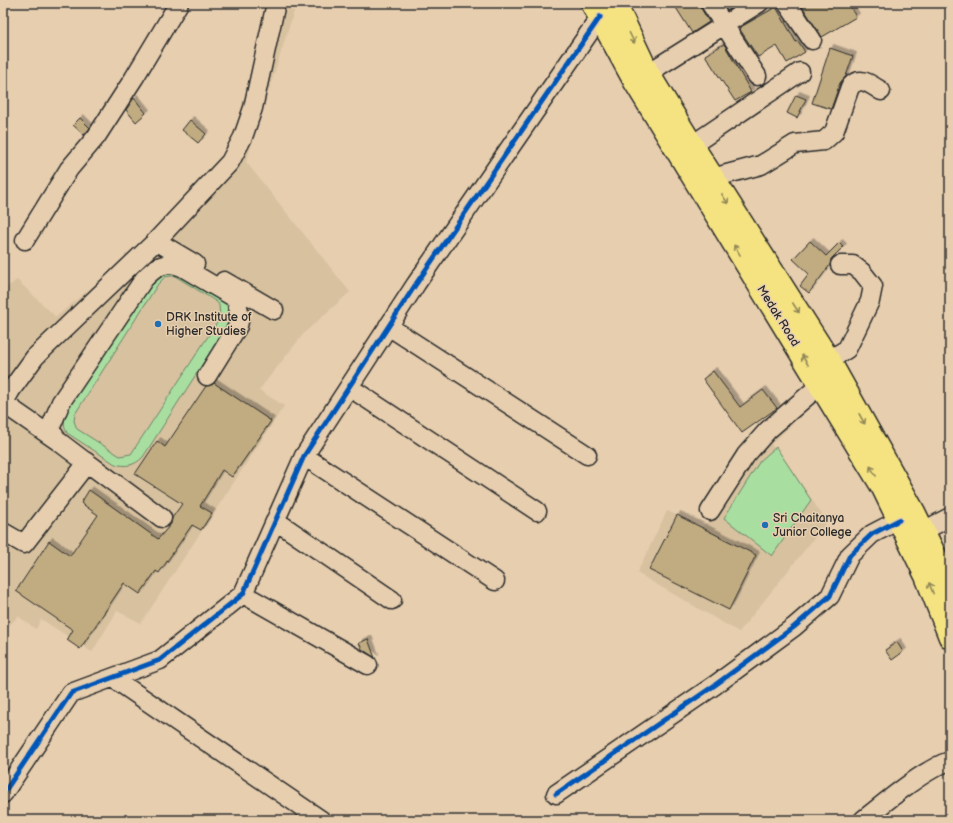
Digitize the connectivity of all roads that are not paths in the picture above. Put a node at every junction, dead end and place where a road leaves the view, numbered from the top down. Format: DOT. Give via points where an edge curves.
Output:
graph roads {
  1 [pos="179,3"];
  2 [pos="276,3"];
  3 [pos="710,3"];
  4 [pos="760,3"];
  5 [pos="787,3"];
  6 [pos="602,8"];
  7 [pos="724,25"];
  8 [pos="812,40"];
  9 [pos="648,72"];
  10 [pos="800,72"];
  11 [pos="757,76"];
  12 [pos="881,91"];
  13 [pos="692,145"];
  14 [pos="712,178"];
  15 [pos="24,240"];
  16 [pos="156,241"];
  17 [pos="840,264"];
  18 [pos="274,310"];
  19 [pos="388,326"];
  20 [pos="829,360"];
  21 [pos="207,376"];
  22 [pos="820,385"];
  23 [pos="349,387"];
  24 [pos="3,404"];
  25 [pos="58,442"];
  26 [pos="587,455"];
  27 [pos="304,456"];
  28 [pos="85,461"];
  29 [pos="537,511"];
  30 [pos="710,511"];
  31 [pos="950,517"];
  32 [pos="162,518"];
  33 [pos="899,520"];
  34 [pos="276,521"];
  35 [pos="923,531"];
  36 [pos="3,532"];
  37 [pos="495,582"];
  38 [pos="950,592"];
  39 [pos="243,594"];
  40 [pos="392,600"];
  41 [pos="950,637"];
  42 [pos="368,665"];
  43 [pos="113,678"];
  44 [pos="950,761"];
  45 [pos="3,794"];
  46 [pos="556,794"];
  47 [pos="321,820"];
  48 [pos="863,820"];
  1 -- 15 [label="street" via="96,137 69,169"];
  2 -- 16 [label="street" via="253,108 243,137 230,162"];
  3 -- 7 [label="street"];
  4 -- 7 [label="street"];
  5 -- 8 [label="street"];
  6 -- 9 [label="main road, Medak Road, one-way"];
  6 -- 19 [label="street"];
  22 -- 6 [label="main road, Medak Road, one-way" via="635,82"];
  7 -- 9 [label="street"];
  7 -- 11 [label="street"];
  9 -- 13 [label="main road, Medak Road"];
  10 -- 13 [label="street"];
  12 -- 14 [label="street" via="860,80 854,82 834,132 824,141 795,144 761,165"];
  13 -- 14 [label="main road, Medak Road"];
  14 -- 20 [label="main road, Medak Road, one-way"];
  16 -- 18 [label="street"];
  16 -- 24 [label="street" via="35,357 10,390"];
  17 -- 20 [label="street" via="853,265 873,286 870,301 847,349"];
  19 -- 23 [label="street"];
  19 -- 26 [label="street"];
  20 -- 35 [label="main road, Medak Road, one-way"];
  21 -- 25 [label="street" via="238,326 238,306 234,298 188,271 174,264 165,264 152,270 144,279 61,402 50,429"];
  22 -- 30 [label="street" via="768,430 750,450"];
  33 -- 22 [label="main road, Medak Road, one-way"];
  23 -- 27 [label="street"];
  23 -- 29 [label="street"];
  24 -- 25 [label="street"];
  25 -- 28 [label="street"];
  27 -- 34 [label="street"];
  27 -- 37 [label="street"];
  28 -- 32 [label="street"];
  28 -- 36 [label="street" via="87,463 24,544"];
  31 -- 35 [label="street"];
  41 -- 33 [label="main road, Medak Road, one-way" via="926,576"];
  33 -- 46 [label="street" via="872,534 850,555 830,596 794,627 715,685"];
  34 -- 39 [label="street"];
  34 -- 40 [label="street"];
  35 -- 38 [label="main road, Medak Road"];
  39 -- 42 [label="street"];
  39 -- 43 [label="street" via="160,660"];
  43 -- 45 [label="street" via="71,693"];
  43 -- 47 [label="street"];
  44 -- 48 [label="street" via="940,764"];
}
